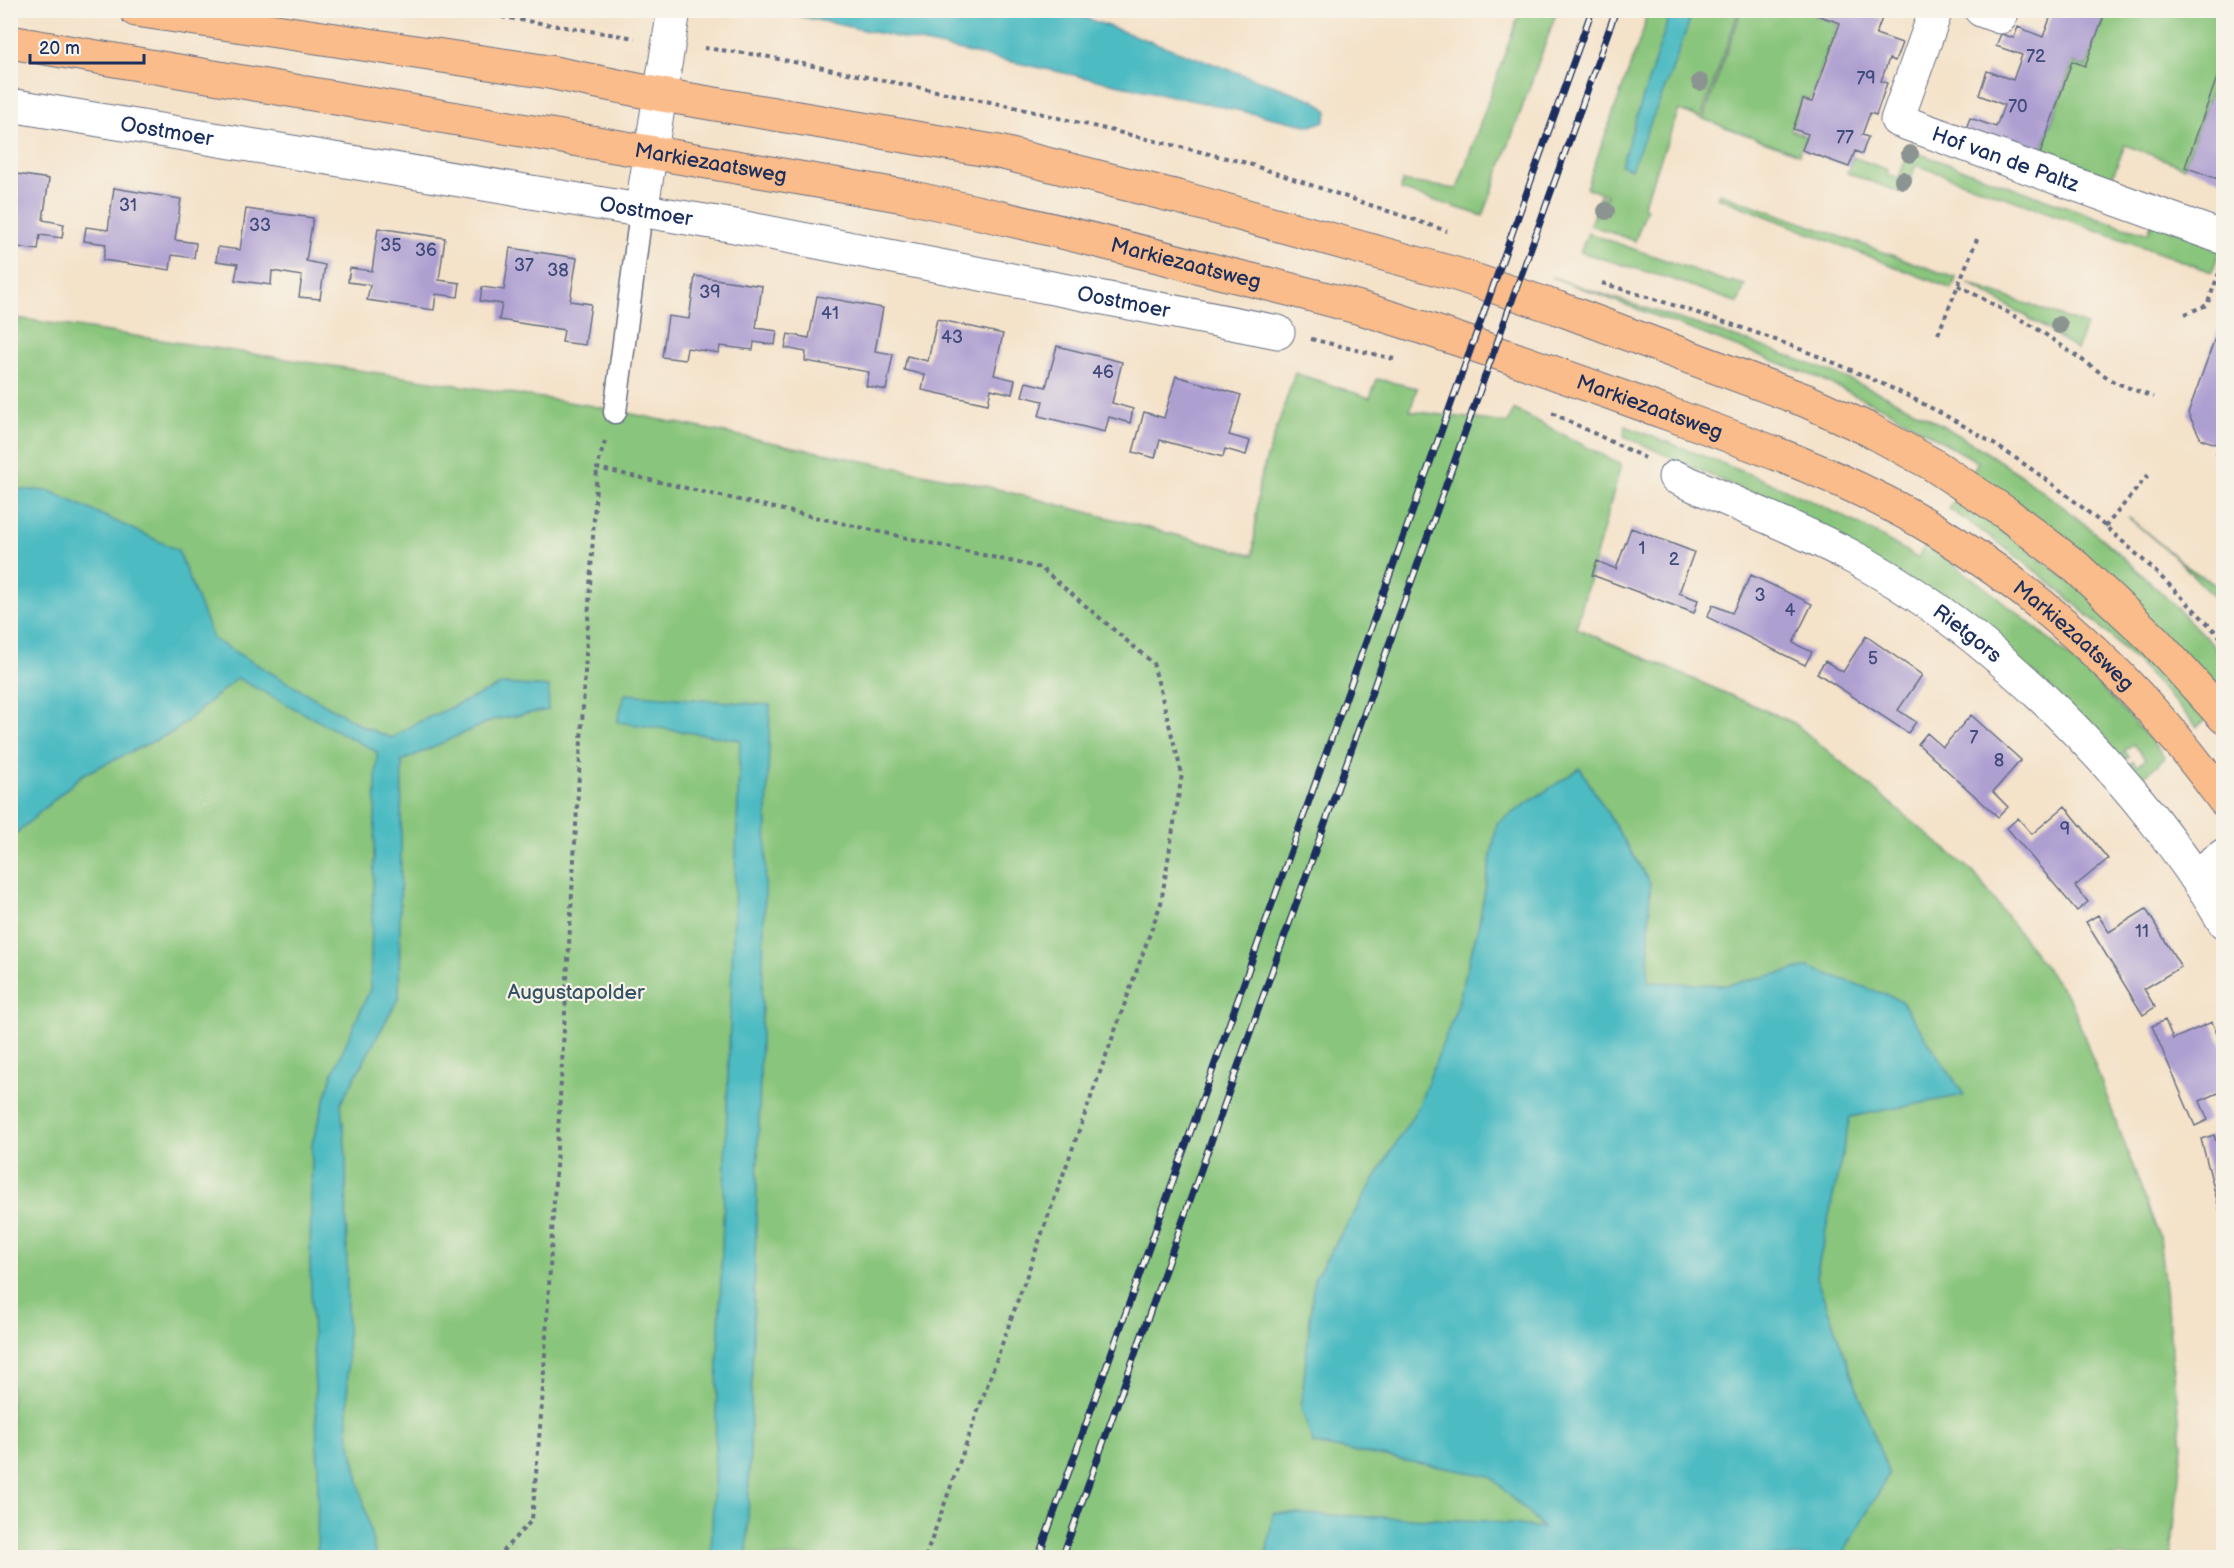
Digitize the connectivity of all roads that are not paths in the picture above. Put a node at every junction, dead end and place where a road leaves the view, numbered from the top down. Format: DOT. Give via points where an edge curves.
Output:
graph roads {
  1 [pos="136,10"];
  2 [pos="674,10"];
  3 [pos="1936,10"];
  4 [pos="1981,10"];
  5 [pos="2002,10"];
  6 [pos="10,42"];
  7 [pos="662,94"];
  8 [pos="10,105"];
  9 [pos="651,152"];
  10 [pos="641,212"];
  11 [pos="2223,238"];
  12 [pos="1278,332"];
  13 [pos="615,412"];
  14 [pos="1675,477"];
  15 [pos="2223,717"];
  16 [pos="2223,800"];
  17 [pos="2223,855"];
  18 [pos="2195,876"];
  19 [pos="2223,922"];
  1 -- 7 [label="main road" via="549,72"];
  2 -- 7 [label="street"];
  3 -- 11 [label="street, Hof van de Paltz" via="1897,120"];
  4 -- 5 [label="street" via="2000,17"];
  6 -- 9 [label="main road, Markiezaatsweg"];
  7 -- 9 [label="street"];
  7 -- 15 [label="main road" via="999,152 1178,197 1456,274 1807,401 1932,464 2006,513 2115,602"];
  8 -- 10 [label="street, Oostmoer"];
  9 -- 10 [label="street"];
  9 -- 16 [label="main road, Markiezaatsweg" via="904,196 1039,225 1359,308 1533,365 1847,484 1936,531 2036,599 2103,658 2168,727"];
  10 -- 12 [label="street, Oostmoer" via="735,226"];
  10 -- 13 [label="lane"];
  14 -- 18 [label="street, Rietgors" via="1846,553 1972,637 2069,725 2140,803"];
  17 -- 18 [label="street"];
  18 -- 19 [label="street, Rietgors"];
}
